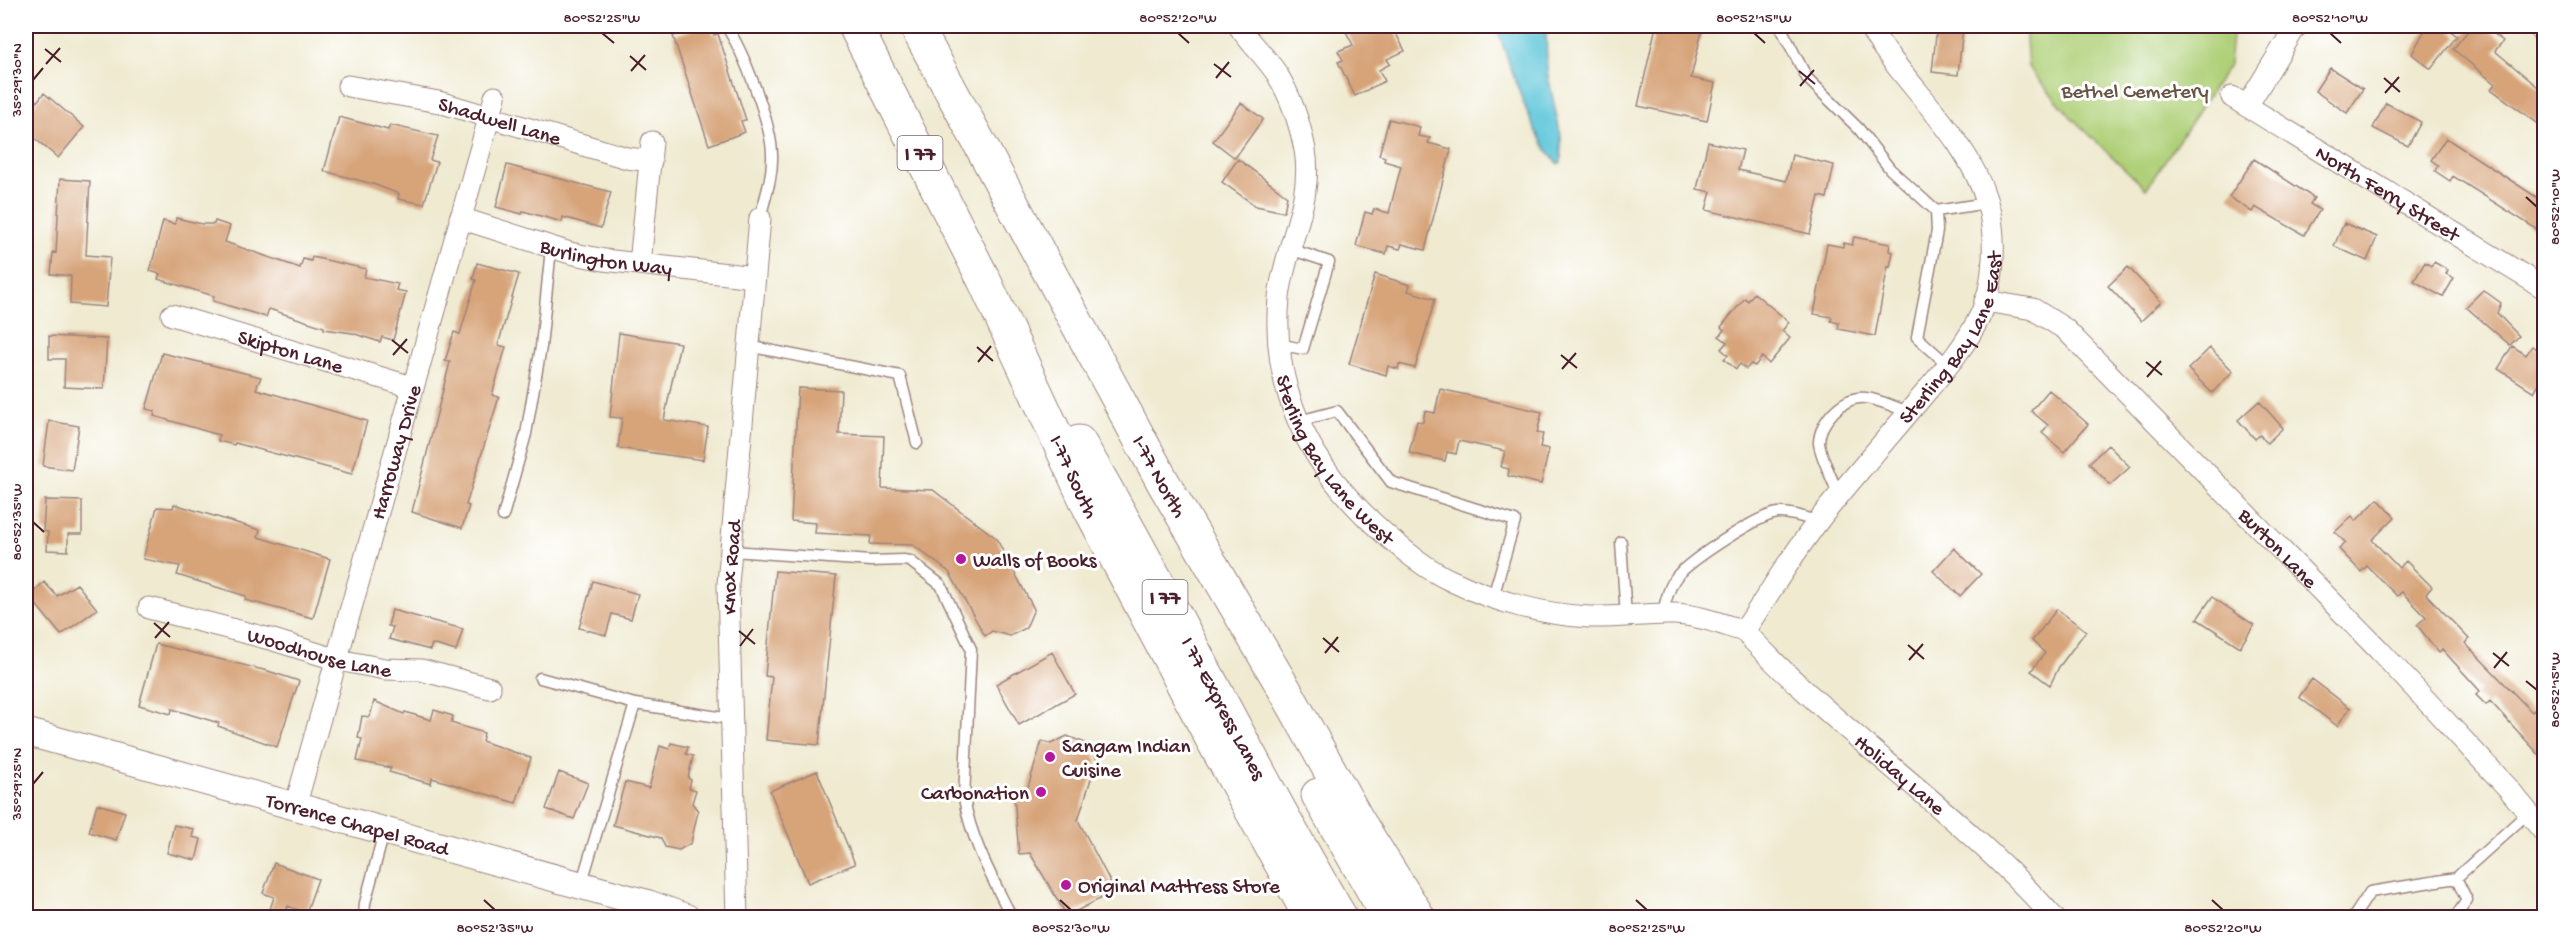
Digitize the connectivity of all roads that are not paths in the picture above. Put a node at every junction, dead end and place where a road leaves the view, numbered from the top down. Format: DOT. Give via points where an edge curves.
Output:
graph roads {
  1 [pos="726,26"];
  2 [pos="855,26"];
  3 [pos="916,26"];
  4 [pos="1239,26"];
  5 [pos="1780,26"];
  6 [pos="1869,26"];
  7 [pos="2296,26"];
  8 [pos="2538,26"];
  9 [pos="2544,34"];
  10 [pos="348,86"];
  11 [pos="492,106"];
  12 [pos="1987,203"];
  13 [pos="1936,211"];
  14 [pos="460,218"];
  15 [pos="760,218"];
  16 [pos="551,248"];
  17 [pos="1290,249"];
  18 [pos="640,264"];
  19 [pos="754,276"];
  20 [pos="984,280"];
  21 [pos="2544,288"];
  22 [pos="1985,301"];
  23 [pos="172,315"];
  24 [pos="1278,344"];
  25 [pos="748,346"];
  26 [pos="1948,365"];
  27 [pos="412,387"];
  28 [pos="1909,412"];
  29 [pos="1299,421"];
  30 [pos="917,443"];
  31 [pos="1162,482"];
  32 [pos="1839,496"];
  33 [pos="503,516"];
  34 [pos="1818,522"];
  35 [pos="1621,542"];
  36 [pos="732,551"];
  37 [pos="1493,597"];
  38 [pos="149,608"];
  39 [pos="1662,615"];
  40 [pos="1626,617"];
  41 [pos="1744,631"];
  42 [pos="338,660"];
  43 [pos="540,678"];
  44 [pos="490,688"];
  45 [pos="635,704"];
  46 [pos="731,719"];
  47 [pos="26,732"];
  48 [pos="295,807"];
  49 [pos="2529,812"];
  50 [pos="384,831"];
  51 [pos="2544,832"];
  52 [pos="2457,878"];
  53 [pos="580,886"];
  54 [pos="2370,892"];
  55 [pos="2384,900"];
  56 [pos="2355,914"];
  57 [pos="364,918"];
  58 [pos="687,918"];
  59 [pos="737,918"];
  60 [pos="1012,918"];
  61 [pos="1311,918"];
  62 [pos="1341,918"];
  63 [pos="1389,918"];
  64 [pos="1419,918"];
  65 [pos="2054,918"];
  66 [pos="2367,918"];
  67 [pos="2455,918"];
  1 -- 15 [label="lane" via="769,132 771,177"];
  2 -- 20 [label="highway, I-77 South / I 77"];
  3 -- 31 [label="highway, I-77 North / I 77"];
  4 -- 17 [label="street, Sterling Bay Lane West" via="1277,74 1294,108 1305,152 1306,200"];
  5 -- 13 [label="lane" via="1807,78 1859,129 1890,169"];
  6 -- 12 [label="street, Sterling Bay Lane East" via="1965,154"];
  7 -- 21 [label="street, North Ferry Street" via="2239,101"];
  8 -- 9 [label="street"];
  10 -- 11 [label="street, Shadwell Lane"];
  11 -- 14 [label="street, Harroway Drive"];
  11 -- 18 [label="street, Shadwell Lane" via="627,158 652,151"];
  12 -- 13 [label="lane"];
  12 -- 22 [label="street, Sterling Bay Lane East" via="1992,239"];
  13 -- 26 [label="lane" via="1937,231 1917,337"];
  14 -- 16 [label="street, Burlington Way"];
  14 -- 27 [label="street, Harroway Drive"];
  15 -- 19 [label="street, Knox Road"];
  16 -- 18 [label="street, Burlington Way"];
  16 -- 33 [label="lane" via="541,347 526,434"];
  17 -- 24 [label="street, Sterling Bay Lane West" via="1279,296"];
  17 -- 24 [label="lane" via="1329,262 1303,349"];
  18 -- 19 [label="street, Burlington Way"];
  19 -- 25 [label="street, Knox Road"];
  20 -- 61 [label="highway, I-77 South / I 77" via="1089,507"];
  20 -- 62 [label="highway, I 77 Express Lanes / I 77" via="1111,496 1253,763"];
  22 -- 26 [label="street, Sterling Bay Lane East" via="1976,324"];
  22 -- 49 [label="street, Burton Lane" via="2033,309 2065,329 2379,650"];
  23 -- 27 [label="street, Skipton Lane"];
  24 -- 29 [label="street, Sterling Bay Lane West" via="1285,384"];
  25 -- 30 [label="lane" via="900,376"];
  25 -- 36 [label="street, Knox Road"];
  26 -- 28 [label="street, Sterling Bay Lane East"];
  27 -- 42 [label="street, Harroway Drive"];
  28 -- 32 [label="street, Sterling Bay Lane East"];
  28 -- 32 [label="lane" via="1864,398 1849,401 1833,412 1822,428 1819,444"];
  29 -- 37 [label="street, Sterling Bay Lane West" via="1321,466 1376,526 1412,557 1451,581"];
  29 -- 37 [label="lane" via="1337,411 1391,482 1515,521"];
  31 -- 63 [label="highway, I 77 Express Lanes / I 77" via="1270,707"];
  31 -- 64 [label="highway, I-77 North / I 77"];
  32 -- 34 [label="street, Sterling Bay Lane East"];
  34 -- 39 [label="lane" via="1777,513 1749,525 1678,576"];
  34 -- 41 [label="street, Sterling Bay Lane East"];
  35 -- 40 [label="lane"];
  36 -- 46 [label="street, Knox Road" via="728,584"];
  36 -- 60 [label="lane" via="910,561 941,585 971,649 964,798 967,819"];
  37 -- 40 [label="street, Sterling Bay Lane West" via="1543,612"];
  38 -- 42 [label="street, Woodhouse Lane"];
  39 -- 40 [label="street, Sterling Bay Lane West"];
  39 -- 41 [label="street, Sterling Bay Lane West" via="1701,618"];
  41 -- 65 [label="street, Holiday Lane" via="1814,698 1999,859"];
  42 -- 44 [label="street, Woodhouse Lane" via="385,669 421,670"];
  42 -- 48 [label="street, Harroway Drive"];
  43 -- 45 [label="lane"];
  45 -- 46 [label="lane"];
  45 -- 53 [label="lane"];
  46 -- 59 [label="street, Knox Road"];
  47 -- 48 [label="street, Torrence Chapel Road"];
  48 -- 50 [label="street, Torrence Chapel Road"];
  49 -- 51 [label="street, Burton Lane"];
  49 -- 52 [label="lane"];
  50 -- 53 [label="street, Torrence Chapel Road"];
  50 -- 57 [label="lane"];
  52 -- 54 [label="lane"];
  52 -- 67 [label="lane" via="2467,900"];
  53 -- 58 [label="street, Torrence Chapel Road"];
  54 -- 55 [label="lane"];
  54 -- 56 [label="lane"];
  56 -- 66 [label="lane"];
}
